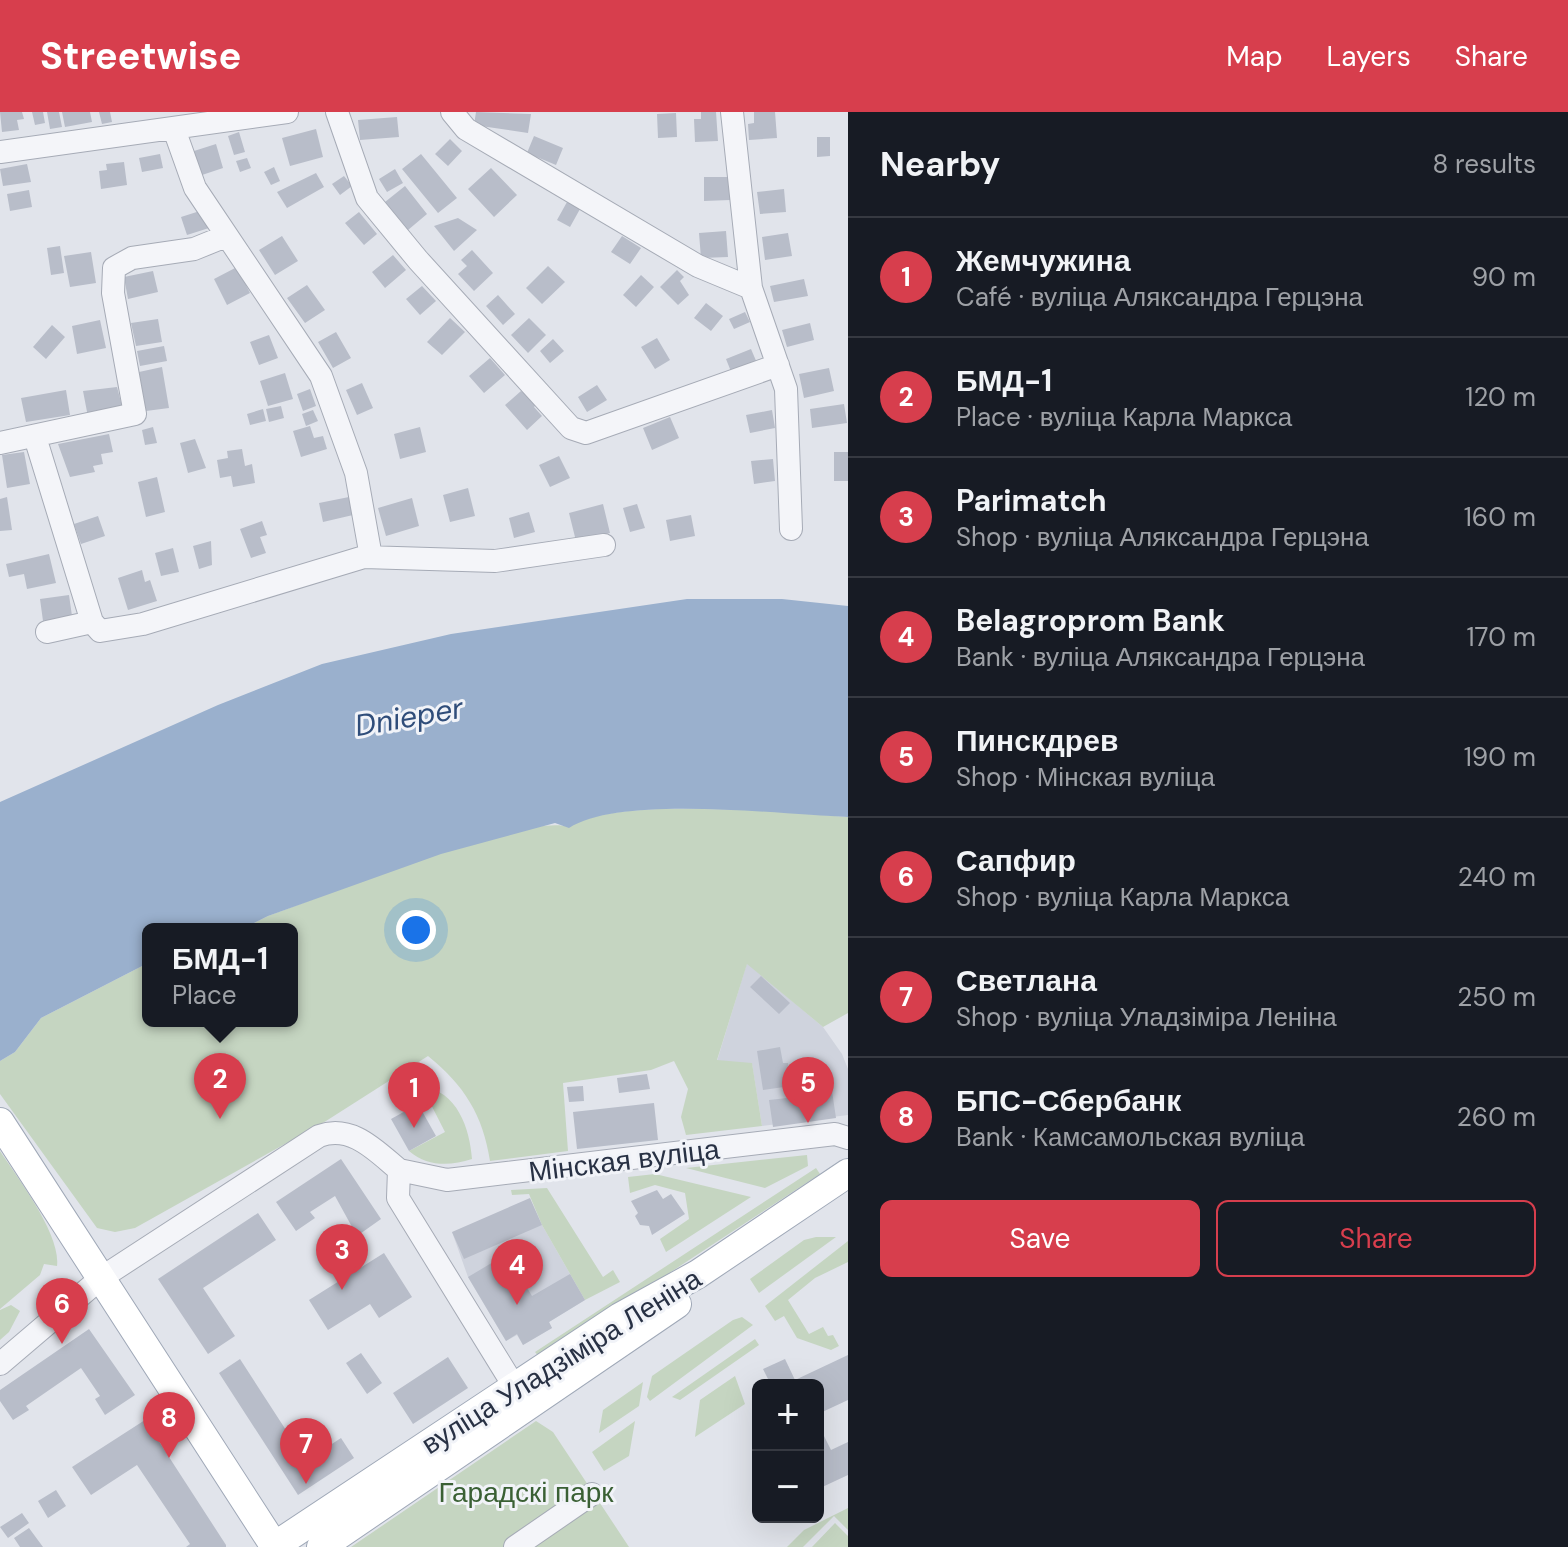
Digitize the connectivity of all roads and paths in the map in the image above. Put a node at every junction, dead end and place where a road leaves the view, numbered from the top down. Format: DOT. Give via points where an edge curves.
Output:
graph roads {
  1 [pos="287,112"];
  2 [pos="337,112"];
  3 [pos="452,112"];
  4 [pos="732,112"];
  5 [pos="243,115"];
  6 [pos="174,129"];
  7 [pos="0,152"];
  8 [pos="226,236"];
  9 [pos="751,288"];
  10 [pos="778,365"];
  11 [pos="35,437"];
  12 [pos="0,443"];
  13 [pos="791,529"];
  14 [pos="604,545"];
  15 [pos="371,557"];
  16 [pos="92,622"];
  17 [pos="47,632"];
  18 [pos="0,1122"];
  19 [pos="848,1138"];
  20 [pos="399,1170"];
  21 [pos="848,1173"];
  22 [pos="848,1190"];
  23 [pos="101,1278"];
  24 [pos="0,1364"];
  25 [pos="520,1396"];
  26 [pos="592,1494"];
  27 [pos="274,1547"];
  28 [pos="321,1547"];
  29 [pos="515,1547"];
  1 -- 5 [label="street"];
  2 -- 10 [label="street" via="367,198 571,428 586,433"];
  3 -- 9 [label="street" via="466,129 684,258"];
  4 -- 9 [label="street"];
  5 -- 6 [label="street"];
  6 -- 7 [label="street"];
  6 -- 8 [label="street" via="195,188"];
  8 -- 11 [label="street" via="194,249 132,258 114,268 113,293 135,414"];
  8 -- 15 [label="street" via="321,376 356,473"];
  9 -- 10 [label="street"];
  10 -- 13 [label="street" via="786,389"];
  11 -- 12 [label="street"];
  11 -- 16 [label="street"];
  14 -- 15 [label="street" via="495,561"];
  15 -- 16 [label="street" via="143,624 100,631"];
  16 -- 17 [label="street"];
  18 -- 23 [label="main road"];
  19 -- 20 [label="street, Мінская вуліца" via="835,1134 447,1180"];
  20 -- 23 [label="street" via="344,1131 319,1136"];
  20 -- 25 [label="street" via="398,1198"];
  21 -- 25 [label="main road, вуліца Уладзіміра Леніна" via="698,1274 620,1317"];
  22 -- 25 [label="main road, вуліца Уладзіміра Леніна"];
  23 -- 24 [label="street"];
  23 -- 27 [label="main road"];
  25 -- 27 [label="main road, вуліца Уладзіміра Леніна"];
  25 -- 28 [label="main road, вуліца Уладзіміра Леніна"];
  26 -- 29 [label="street"];
}
